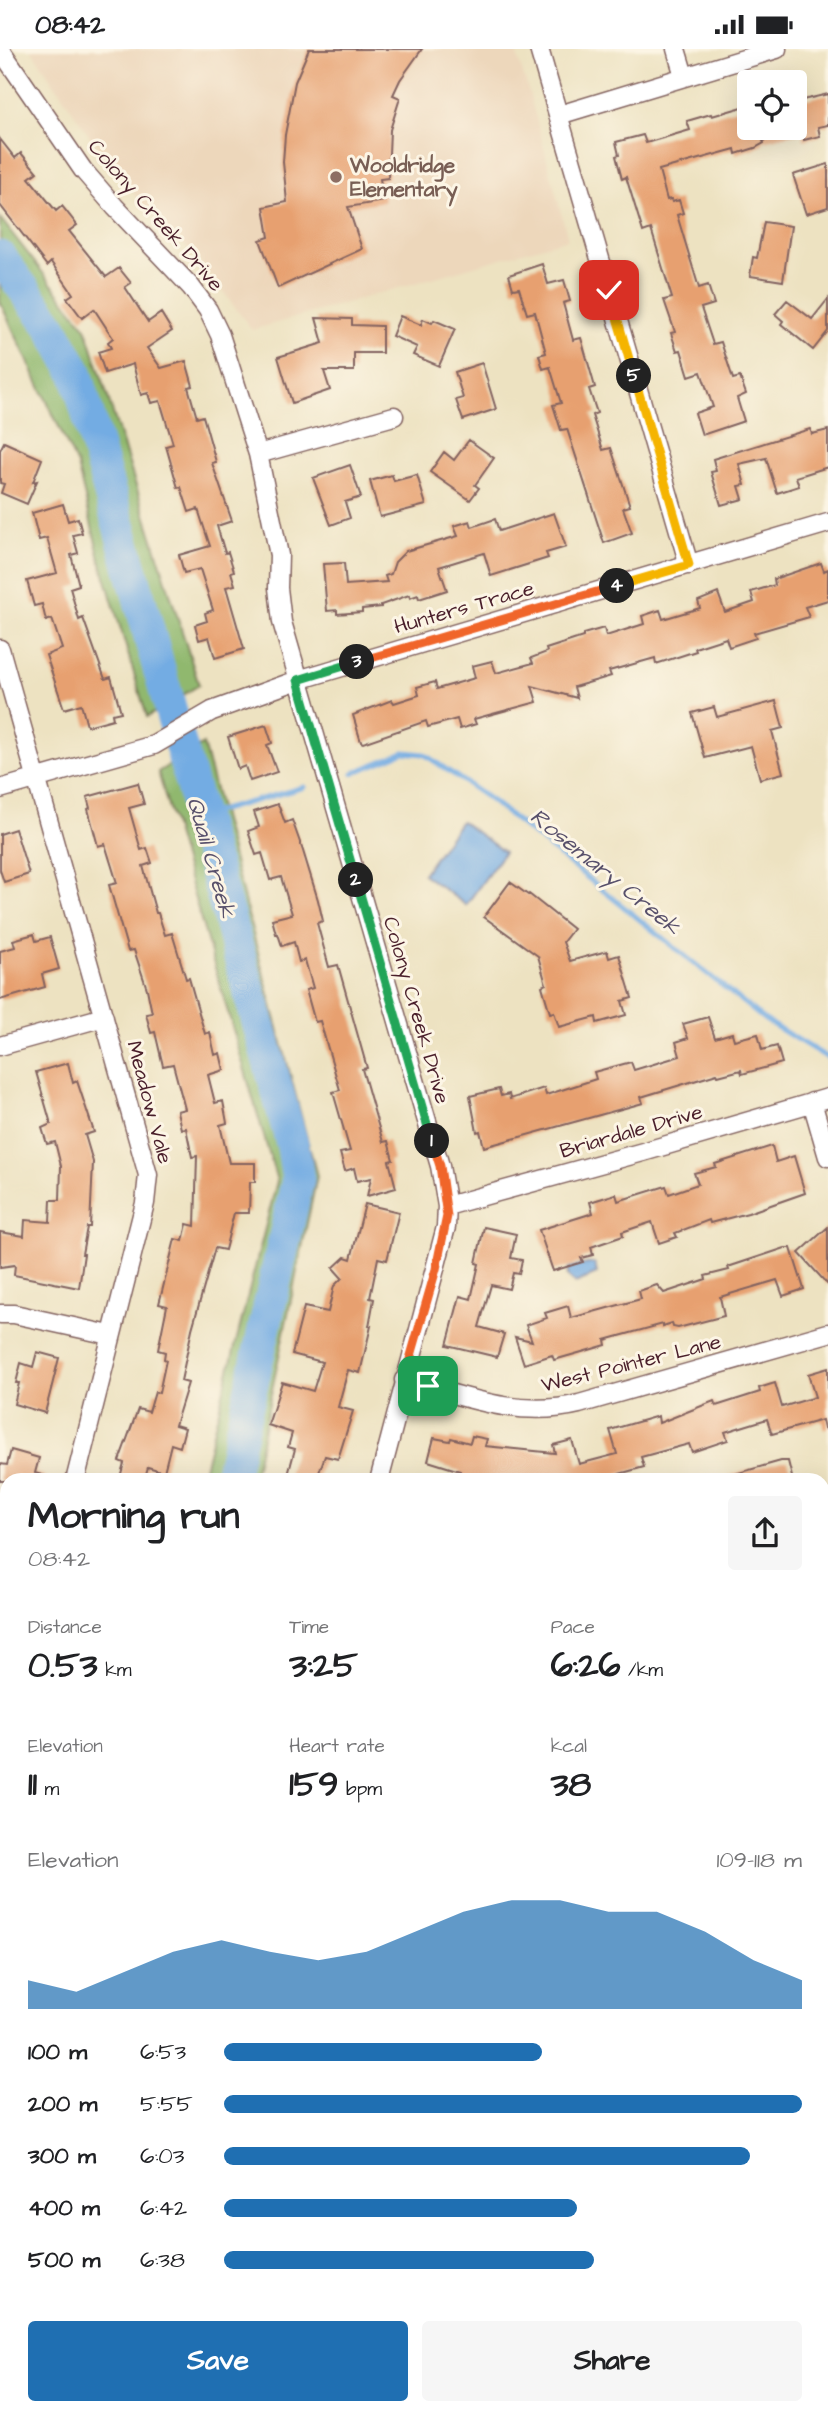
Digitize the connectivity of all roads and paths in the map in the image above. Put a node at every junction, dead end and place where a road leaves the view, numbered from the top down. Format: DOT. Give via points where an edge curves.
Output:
graph roads {
  1 [pos="0,49"];
  2 [pos="539,49"];
  3 [pos="676,49"];
  4 [pos="778,49"];
  5 [pos="684,76"];
  6 [pos="559,115"];
  7 [pos="394,416"];
  8 [pos="258,454"];
  9 [pos="828,523"];
  10 [pos="689,565"];
  11 [pos="0,649"];
  12 [pos="298,680"];
  13 [pos="36,779"];
  14 [pos="0,789"];
  15 [pos="104,1017"];
  16 [pos="0,1047"];
  17 [pos="820,1100"];
  18 [pos="828,1157"];
  19 [pos="447,1206"];
  20 [pos="0,1314"];
  21 [pos="828,1333"];
  22 [pos="110,1335"];
  23 [pos="404,1380"];
  24 [pos="77,1473"];
  25 [pos="381,1473"];
  1 -- 8 [label="street, Colony Creek Drive" via="83,170 208,310"];
  2 -- 6 [label="street"];
  3 -- 5 [label="street"];
  4 -- 5 [label="street"];
  5 -- 6 [label="street"];
  6 -- 10 [label="street"];
  7 -- 8 [label="street"];
  8 -- 12 [label="street, Colony Creek Drive" via="279,555 282,622"];
  9 -- 10 [label="street, Hunters Trace"];
  10 -- 12 [label="street, Hunters Trace"];
  11 -- 13 [label="street, Meadow Vale"];
  12 -- 13 [label="street, Hunters Trace" via="212,711 153,745"];
  12 -- 19 [label="street, Colony Creek Drive" via="440,1166"];
  13 -- 14 [label="street, Hunters Trace"];
  13 -- 15 [label="street, Meadow Vale"];
  15 -- 16 [label="street"];
  15 -- 22 [label="street, Meadow Vale" via="148,1175 145,1203"];
  17 -- 18 [label="street"];
  17 -- 19 [label="street, Briardale Drive"];
  19 -- 23 [label="street, Colony Creek Drive" via="446,1227"];
  20 -- 22 [label="street"];
  21 -- 23 [label="street, West Pointer Lane" via="552,1409 512,1409"];
  22 -- 24 [label="street, Meadow Vale"];
  23 -- 25 [label="street, Colony Creek Drive"];
}
